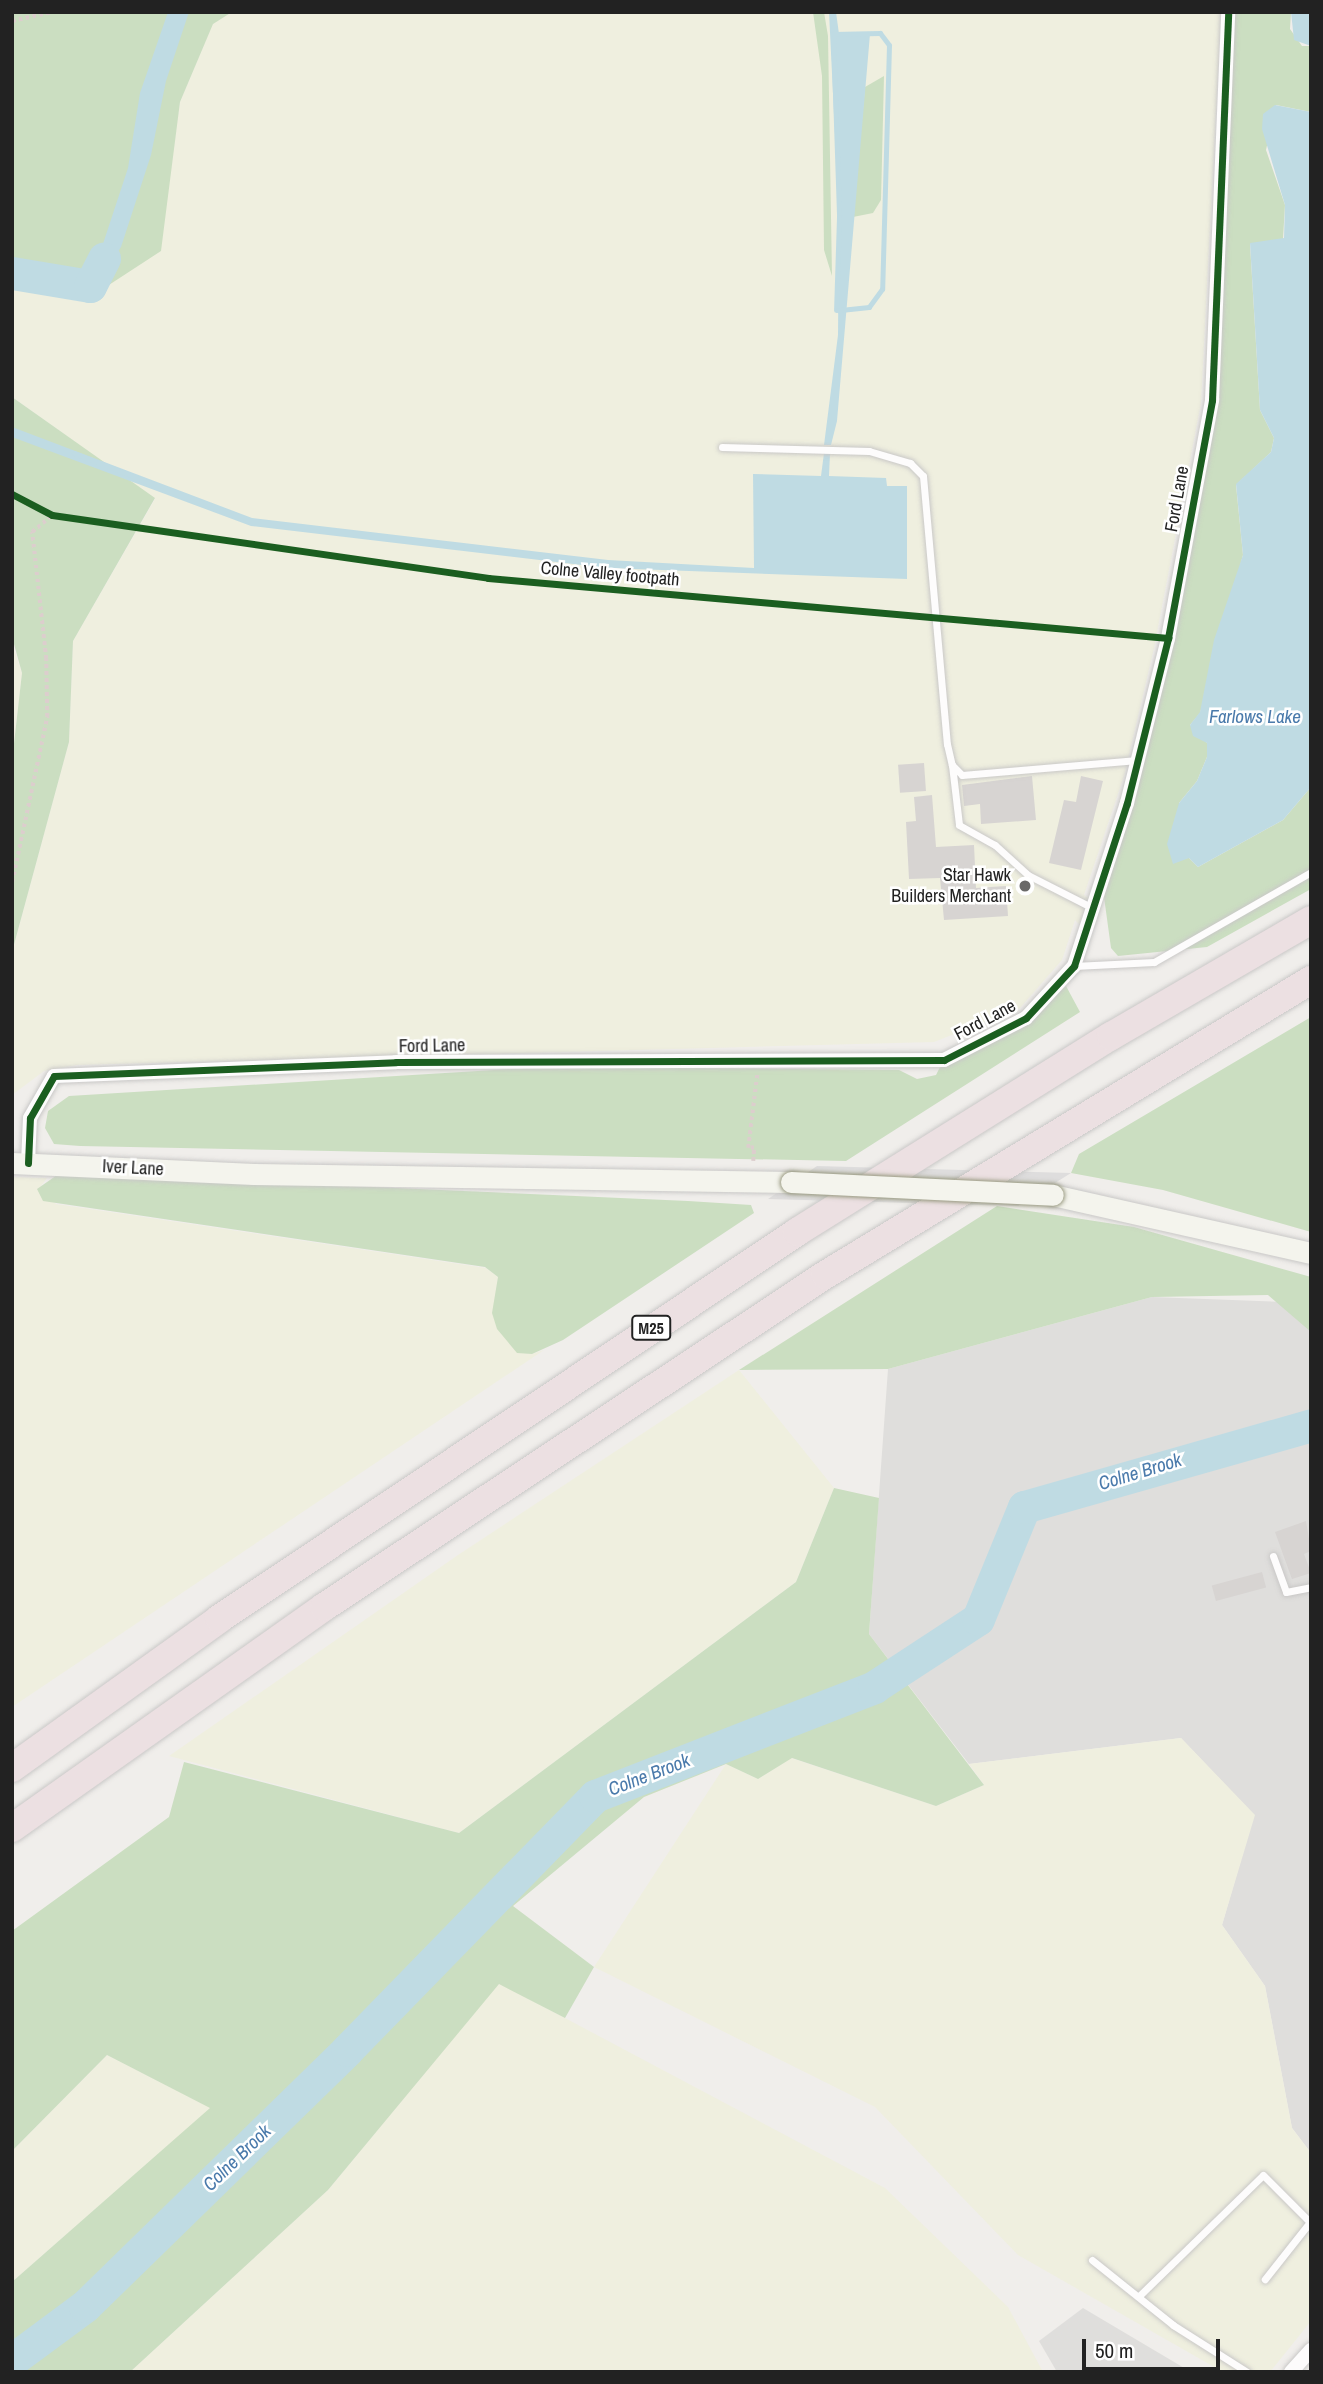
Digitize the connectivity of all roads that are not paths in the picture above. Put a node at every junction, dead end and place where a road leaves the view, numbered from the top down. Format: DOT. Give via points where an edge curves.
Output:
graph roads {
  1 [pos="1228,12"];
  2 [pos="722,447"];
  3 [pos="1138,760"];
  4 [pos="952,765"];
  5 [pos="1311,872"];
  6 [pos="1089,906"];
  7 [pos="1311,920"];
  8 [pos="1074,966"];
  9 [pos="1311,980"];
  10 [pos="20,1163"];
  11 [pos="1311,1253"];
  12 [pos="1273,1556"];
  13 [pos="1311,1587"];
  14 [pos="12,1768"];
  15 [pos="12,1828"];
  16 [pos="1092,2260"];
  17 [pos="1265,2278"];
  18 [pos="1139,2296"];
  19 [pos="1311,2350"];
  20 [pos="1247,2372"];
  21 [pos="1291,2372"];
  1 -- 3 [label="street, Ford Lane" via="1212,400 1168,638"];
  2 -- 4 [label="lane" via="869,451 910,463 923,477"];
  3 -- 4 [label="lane" via="962,775"];
  3 -- 6 [label="street, Ford Lane"];
  4 -- 6 [label="lane" via="959,825 995,845 1028,875"];
  5 -- 8 [label="lane" via="1154,962"];
  6 -- 8 [label="street, Ford Lane"];
  7 -- 14 [label="highway, M25" via="1111,1036 716,1285 219,1619"];
  8 -- 10 [label="street, Ford Lane" via="1026,1018 944,1060 757,1056 396,1062 54,1076 30,1118"];
  9 -- 15 [label="highway" via="825,1275 324,1607"];
  10 -- 11 [label="main road, Iver Lane, bridge" via="254,1174 791,1182 1053,1195"];
  12 -- 13 [label="lane" via="1286,1592"];
  16 -- 18 [label="lane"];
  17 -- 18 [label="lane" via="1310,2222 1263,2175"];
  18 -- 20 [label="lane" via="1173,2325"];
  19 -- 21 [label="street"];
}
